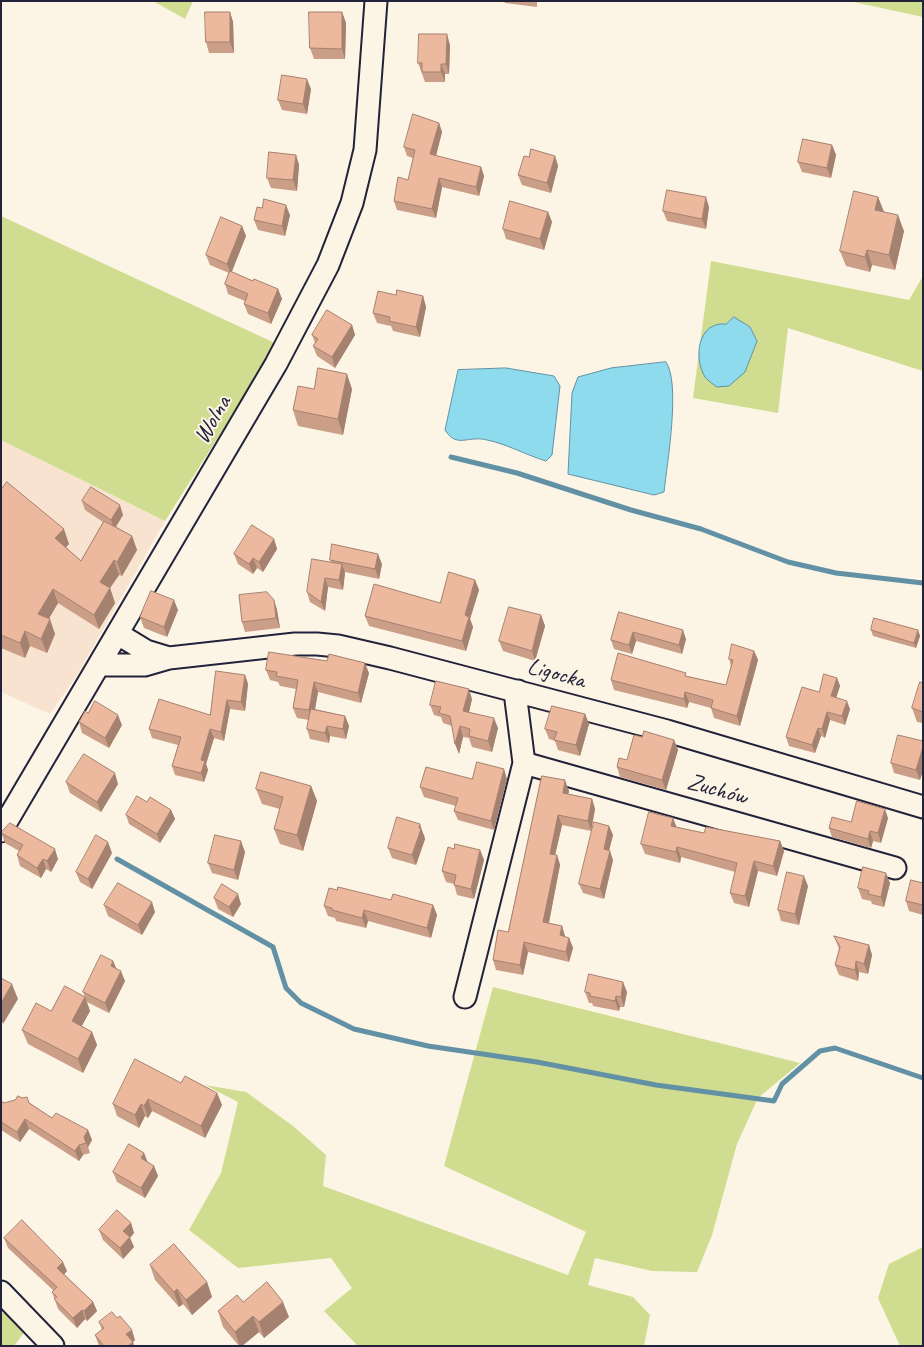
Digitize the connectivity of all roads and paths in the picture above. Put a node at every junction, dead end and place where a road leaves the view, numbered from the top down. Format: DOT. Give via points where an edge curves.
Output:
graph roads {
  1 [pos="376,1"];
  2 [pos="118,634"];
  3 [pos="169,658"];
  4 [pos="100,664"];
  5 [pos="518,691"];
  6 [pos="524,763"];
  7 [pos="923,807"];
  8 [pos="1,831"];
  9 [pos="895,868"];
  10 [pos="465,997"];
  11 [pos="5,1302"];
  12 [pos="53,1346"];
  1 -- 2 [label="street, Wolna" via="365,150 339,239 300,322"];
  2 -- 3 [label="street, Ligocka" via="146,651"];
  2 -- 4 [label="street, Wolna"];
  3 -- 4 [label="street, Ligocka" via="144,665"];
  3 -- 5 [label="street, Ligocka" via="295,644 328,644"];
  4 -- 8 [label="street, Wolna"];
  5 -- 6 [label="street" via="516,700"];
  5 -- 7 [label="street, Ligocka" via="667,731"];
  6 -- 9 [label="street, Zuchów"];
  6 -- 10 [label="street"];
  11 -- 12 [label="street"];
}
